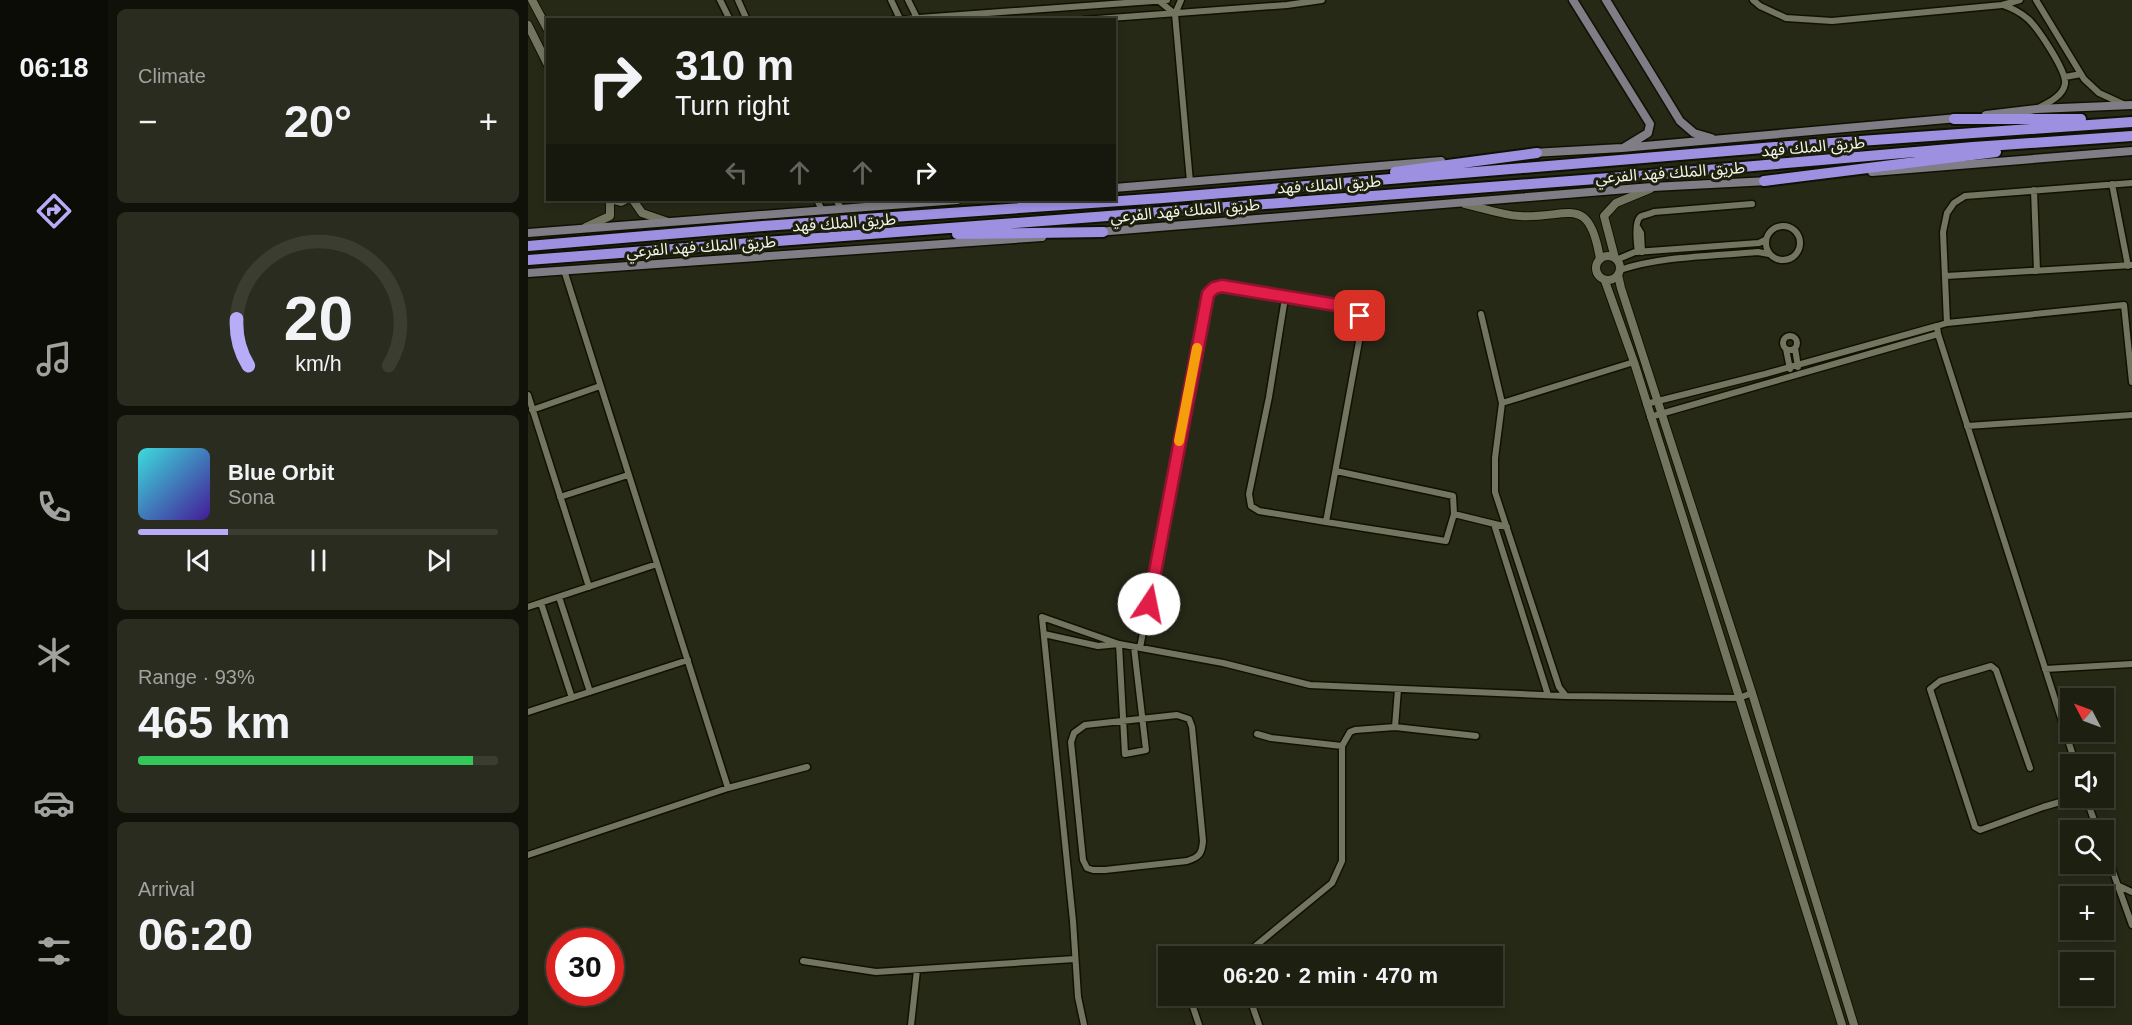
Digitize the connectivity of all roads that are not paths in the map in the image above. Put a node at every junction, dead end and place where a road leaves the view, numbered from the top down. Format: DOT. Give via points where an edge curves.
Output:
graph roads {
  1 [pos="532,0"];
  2 [pos="720,0"];
  3 [pos="738,0"];
  4 [pos="891,0"];
  5 [pos="908,0"];
  6 [pos="1159,0"];
  7 [pos="1167,0"];
  8 [pos="1181,0"];
  9 [pos="1322,0"];
  10 [pos="1573,0"];
  11 [pos="1606,0"];
  12 [pos="1753,0"];
  13 [pos="2020,0"];
  14 [pos="2036,0"];
  15 [pos="2002,5"];
  16 [pos="1175,14"];
  17 [pos="729,18"];
  18 [pos="746,18"];
  19 [pos="900,18"];
  20 [pos="917,18"];
  21 [pos="1114,18"];
  22 [pos="528,25"];
  23 [pos="546,26"];
  24 [pos="546,60"];
  25 [pos="2081,74"];
  26 [pos="2065,77"];
  27 [pos="2129,105"];
  28 [pos="2037,109"];
  29 [pos="1954,119"];
  30 [pos="2132,121"];
  31 [pos="2132,136"];
  32 [pos="1717,139"];
  33 [pos="1622,148"];
  34 [pos="2132,152"];
  35 [pos="1537,153"];
  36 [pos="1764,181"];
  37 [pos="1190,182"];
  38 [pos="2132,183"];
  39 [pos="2112,184"];
  40 [pos="1116,188"];
  41 [pos="1653,188"];
  42 [pos="2034,190"];
  43 [pos="1245,191"];
  44 [pos="1116,200"];
  45 [pos="612,201"];
  46 [pos="634,201"];
  47 [pos="818,201"];
  48 [pos="837,201"];
  49 [pos="942,201"];
  50 [pos="1107,201"];
  51 [pos="1461,203"];
  52 [pos="1752,204"];
  53 [pos="841,208"];
  54 [pos="822,210"];
  55 [pos="669,222"];
  56 [pos="581,229"];
  57 [pos="1103,232"];
  58 [pos="528,233"];
  59 [pos="846,237"];
  60 [pos="1766,240"];
  61 [pos="528,246"];
  62 [pos="1718,246"];
  63 [pos="1666,250"];
  64 [pos="1640,252"];
  65 [pos="1769,254"];
  66 [pos="1718,256"];
  67 [pos="1600,259"];
  68 [pos="1615,259"];
  69 [pos="528,260"];
  70 [pos="1668,261"];
  71 [pos="2130,266"];
  72 [pos="564,270"];
  73 [pos="2037,271"];
  74 [pos="1619,272"];
  75 [pos="528,273"];
  76 [pos="1946,276"];
  77 [pos="1605,280"];
  78 [pos="1285,298"];
  79 [pos="1481,314"];
  80 [pos="1947,323"];
  81 [pos="1937,326"];
  82 [pos="1938,334"];
  83 [pos="1795,348"];
  84 [pos="1786,349"];
  85 [pos="1634,362"];
  86 [pos="1798,365"];
  87 [pos="1790,367"];
  88 [pos="1800,373"];
  89 [pos="1791,376"];
  90 [pos="2132,382"];
  91 [pos="600,386"];
  92 [pos="528,395"];
  93 [pos="1658,401"];
  94 [pos="1502,403"];
  95 [pos="1646,404"];
  96 [pos="532,410"];
  97 [pos="1662,413"];
  98 [pos="2132,415"];
  99 [pos="1650,417"];
  100 [pos="1967,426"];
  101 [pos="1336,471"];
  102 [pos="628,475"];
  103 [pos="560,497"];
  104 [pos="1454,514"];
  105 [pos="1326,522"];
  106 [pos="1494,524"];
  107 [pos="1507,527"];
  108 [pos="657,564"];
  109 [pos="588,587"];
  110 [pos="559,597"];
  111 [pos="541,603"];
  112 [pos="528,607"];
  113 [pos="1044,634"];
  114 [pos="1119,644"];
  115 [pos="1137,647"];
  116 [pos="687,660"];
  117 [pos="2132,664"];
  118 [pos="2045,669"];
  119 [pos="1398,689"];
  120 [pos="590,692"];
  121 [pos="1752,693"];
  122 [pos="1548,695"];
  123 [pos="1566,696"];
  124 [pos="572,698"];
  125 [pos="1739,698"];
  126 [pos="528,712"];
  127 [pos="1142,719"];
  128 [pos="1123,721"];
  129 [pos="1395,727"];
  130 [pos="1257,734"];
  131 [pos="1476,736"];
  132 [pos="1342,746"];
  133 [pos="2072,754"];
  134 [pos="807,767"];
  135 [pos="2030,768"];
  136 [pos="728,788"];
  137 [pos="2060,802"];
  138 [pos="528,855"];
  139 [pos="2114,874"];
  140 [pos="2118,885"];
  141 [pos="2132,892"];
  142 [pos="2130,910"];
  143 [pos="2132,925"];
  144 [pos="1254,946"];
  145 [pos="1075,959"];
  146 [pos="803,961"];
  147 [pos="917,970"];
  148 [pos="1192,1006"];
  149 [pos="1252,1006"];
  150 [pos="911,1025"];
  151 [pos="1084,1025"];
  152 [pos="1199,1025"];
  153 [pos="1259,1025"];
  154 [pos="1842,1025"];
  155 [pos="1854,1025"];
  1 -- 23 [label="street"];
  2 -- 17 [label="street"];
  3 -- 18 [label="street"];
  4 -- 19 [label="street"];
  5 -- 20 [label="street"];
  6 -- 7 [label="street"];
  6 -- 16 [label="street"];
  6 -- 20 [label="street"];
  8 -- 16 [label="street"];
  9 -- 16 [label="street"];
  10 -- 33 [label="main road" via="1650,124 1648,133"];
  11 -- 32 [label="main road" via="1680,121 1694,133"];
  12 -- 15 [label="street" via="1786,18 1821,21"];
  13 -- 15 [label="street"];
  14 -- 25 [label="street"];
  15 -- 26 [label="street" via="2022,14 2036,27"];
  16 -- 21 [label="street"];
  16 -- 37 [label="street"];
  22 -- 24 [label="street"];
  25 -- 26 [label="street"];
  25 -- 27 [label="street" via="2099,93"];
  26 -- 28 [label="street" via="2057,96"];
  27 -- 28 [label="main road, طريق الملك فهد الفرعي"];
  28 -- 29 [label="main road, طريق الملك فهد الفرعي"];
  29 -- 30 [label="highway"];
  29 -- 32 [label="main road, طريق الملك فهد الفرعي"];
  30 -- 43 [label="highway, طريق الملك فهد" via="1764,147"];
  31 -- 36 [label="highway"];
  31 -- 59 [label="highway, طريق الملك فهد"];
  32 -- 33 [label="main road, طريق الملك فهد الفرعي"];
  33 -- 35 [label="main road, طريق الملك فهد الفرعي"];
  34 -- 36 [label="main road, طريق الملك فهد الفرعي"];
  35 -- 37 [label="main road, طريق الملك فهد الفرعي"];
  35 -- 43 [label="highway"];
  36 -- 41 [label="main road, طريق الملك فهد الفرعي"];
  37 -- 40 [label="main road, طريق الملك فهد الفرعي"];
  38 -- 39 [label="street"];
  39 -- 42 [label="street"];
  39 -- 71 [label="street"];
  41 -- 51 [label="main road, طريق الملك فهد الفرعي"];
  41 -- 68 [label="street" via="1616,203 1604,216"];
  42 -- 73 [label="street"];
  42 -- 76 [label="street" via="1965,196 1954,203 1943,232"];
  43 -- 44 [label="highway, طريق الملك فهد"];
  45 -- 56 [label="street" via="610,216"];
  46 -- 55 [label="street" via="642,213"];
  47 -- 54 [label="street"];
  48 -- 53 [label="street"];
  49 -- 53 [label="main road, طريق الملك فهد الفرعي"];
  50 -- 61 [label="highway, طريق الملك فهد"];
  51 -- 57 [label="main road, طريق الملك فهد الفرعي"];
  51 -- 67 [label="street" via="1520,216 1580,215 1590,222"];
  52 -- 64 [label="street" via="1641,216"];
  53 -- 54 [label="main road, طريق الملك فهد الفرعي"];
  54 -- 55 [label="main road, طريق الملك فهد الفرعي"];
  55 -- 56 [label="main road, طريق الملك فهد الفرعي"];
  56 -- 58 [label="main road, طريق الملك فهد الفرعي"];
  57 -- 59 [label="highway"];
  57 -- 72 [label="main road, طريق الملك فهد الفرعي"];
  59 -- 69 [label="highway, طريق الملك فهد"];
  60 -- 62 [label="street"];
  60 -- 65 [label="street"];
  60 -- 65 [label="street" via="1779,226 1791,228 1799,237 1799,250 1790,259 1778,260"];
  62 -- 63 [label="street"];
  62 -- 66 [label="street"];
  63 -- 64 [label="street"];
  63 -- 70 [label="street"];
  64 -- 68 [label="street"];
  65 -- 66 [label="street"];
  66 -- 70 [label="street"];
  67 -- 68 [label="street"];
  67 -- 77 [label="street" via="1595,270"];
  68 -- 74 [label="street"];
  70 -- 74 [label="street" via="1636,264"];
  71 -- 73 [label="street"];
  72 -- 75 [label="main road, طريق الملك فهد الفرعي"];
  72 -- 91 [label="street"];
  73 -- 76 [label="street"];
  74 -- 77 [label="street"];
  74 -- 93 [label="street"];
  76 -- 80 [label="street"];
  77 -- 85 [label="street"];
  78 -- 101 [label="street" via="1354,308 1360,316 1362,325"];
  78 -- 105 [label="street" via="1249,494 1251,506 1260,511"];
  78 -- 115 [label="street" via="1222,286 1206,297"];
  79 -- 94 [label="street"];
  80 -- 81 [label="street"];
  80 -- 90 [label="street" via="2124,305"];
  81 -- 82 [label="street"];
  81 -- 86 [label="street"];
  82 -- 88 [label="street"];
  82 -- 100 [label="street"];
  83 -- 84 [label="street"];
  83 -- 84 [label="street" via="1797,340 1790,335 1783,340"];
  83 -- 86 [label="street"];
  84 -- 87 [label="street"];
  85 -- 94 [label="street"];
  85 -- 95 [label="street"];
  86 -- 87 [label="street"];
  86 -- 88 [label="street"];
  87 -- 89 [label="street"];
  87 -- 93 [label="street"];
  88 -- 89 [label="street"];
  89 -- 97 [label="street"];
  91 -- 96 [label="street"];
  91 -- 102 [label="street"];
  92 -- 96 [label="street"];
  93 -- 95 [label="street"];
  93 -- 97 [label="street"];
  94 -- 107 [label="street" via="1495,492"];
  95 -- 99 [label="street"];
  96 -- 103 [label="street"];
  97 -- 99 [label="street"];
  97 -- 121 [label="street"];
  98 -- 100 [label="street"];
  99 -- 125 [label="street"];
  100 -- 118 [label="street"];
  101 -- 104 [label="street" via="1453,496"];
  101 -- 105 [label="street"];
  102 -- 103 [label="street"];
  102 -- 108 [label="street"];
  103 -- 109 [label="street"];
  104 -- 105 [label="street" via="1446,541"];
  104 -- 106 [label="street"];
  106 -- 107 [label="street"];
  106 -- 122 [label="street"];
  107 -- 123 [label="street" via="1559,687"];
  108 -- 109 [label="street"];
  108 -- 116 [label="street"];
  109 -- 110 [label="street"];
  110 -- 111 [label="street"];
  110 -- 120 [label="street"];
  111 -- 112 [label="street"];
  111 -- 124 [label="street"];
  113 -- 114 [label="street" via="1098,646"];
  113 -- 114 [label="street" via="1042,617"];
  113 -- 145 [label="street"];
  114 -- 115 [label="street"];
  114 -- 128 [label="street"];
  115 -- 119 [label="street" via="1223,663 1311,686"];
  115 -- 127 [label="street"];
  116 -- 120 [label="street"];
  116 -- 136 [label="street"];
  117 -- 118 [label="street"];
  118 -- 133 [label="street"];
  119 -- 122 [label="street"];
  119 -- 129 [label="street"];
  120 -- 124 [label="street"];
  121 -- 125 [label="street"];
  121 -- 155 [label="street"];
  122 -- 123 [label="street"];
  123 -- 125 [label="street"];
  124 -- 126 [label="street"];
  125 -- 154 [label="street"];
  127 -- 128 [label="street"];
  127 -- 128 [label="street" via="1146,750 1125,754"];
  127 -- 128 [label="street" via="1177,715 1189,719 1202,852 1187,861 1093,870 1083,860 1071,742 1085,725"];
  129 -- 131 [label="street"];
  129 -- 132 [label="street" via="1355,730"];
  130 -- 132 [label="street"];
  132 -- 144 [label="street" via="1342,861 1332,884"];
  134 -- 136 [label="street"];
  135 -- 137 [label="street" via="1996,670 1991,666 1940,681 1930,689 1975,827 1980,830"];
  136 -- 138 [label="street"];
  139 -- 140 [label="street"];
  140 -- 141 [label="street"];
  140 -- 142 [label="street"];
  142 -- 143 [label="street"];
  145 -- 147 [label="street"];
  145 -- 151 [label="street"];
  146 -- 147 [label="street" via="876,972"];
  147 -- 150 [label="street"];
  148 -- 152 [label="street"];
  149 -- 153 [label="street"];
}
